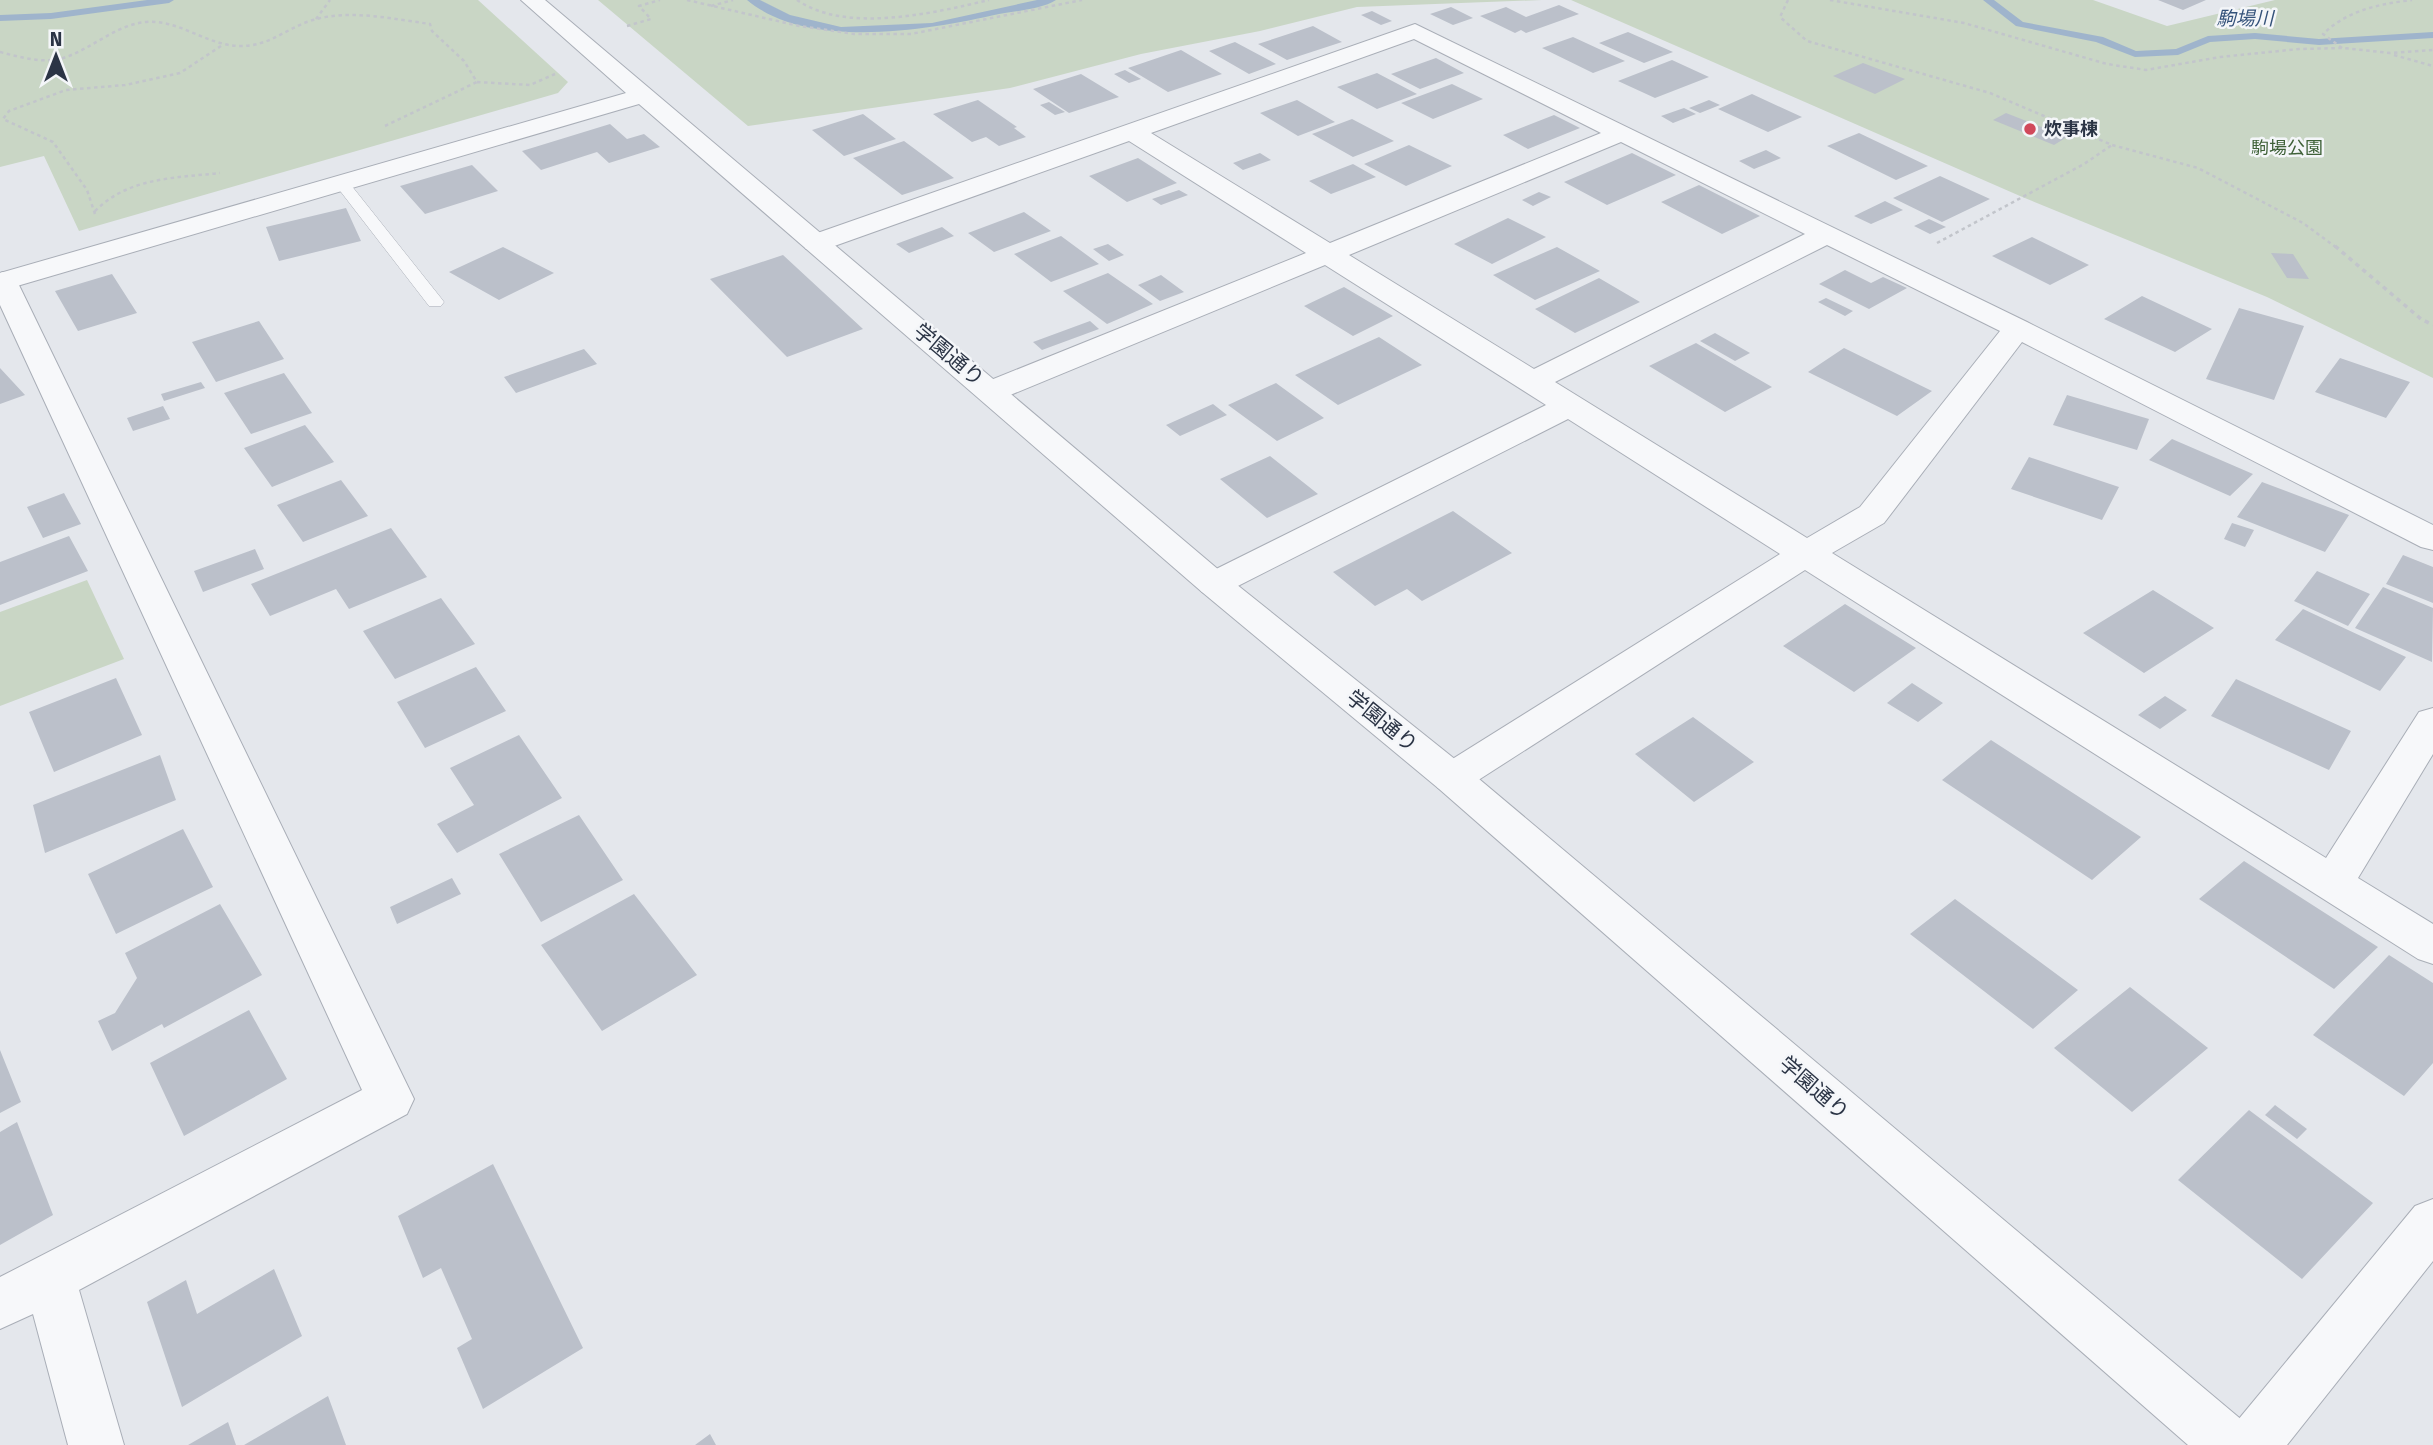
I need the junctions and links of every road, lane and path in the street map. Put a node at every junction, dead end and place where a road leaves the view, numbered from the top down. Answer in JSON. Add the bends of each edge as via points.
{"nodes":[{"id":1,"x":330,"y":0,"type":"edge"},
{"id":2,"x":532,"y":0,"type":"edge"},
{"id":3,"x":660,"y":0,"type":"edge"},
{"id":4,"x":687,"y":0,"type":"edge"},
{"id":5,"x":733,"y":0,"type":"edge"},
{"id":6,"x":797,"y":0,"type":"edge"},
{"id":7,"x":989,"y":0,"type":"edge"},
{"id":8,"x":1059,"y":0,"type":"edge"},
{"id":9,"x":1082,"y":0,"type":"edge"},
{"id":10,"x":1788,"y":0,"type":"edge"},
{"id":11,"x":1830,"y":0,"type":"edge"},
{"id":12,"x":2412,"y":0,"type":"edge"},
{"id":13,"x":1064,"y":4,"type":"junction"},
{"id":14,"x":706,"y":7,"type":"junction"},
{"id":15,"x":315,"y":19,"type":"junction"},
{"id":16,"x":224,"y":44,"type":"junction"},
{"id":17,"x":2343,"y":48,"type":"junction"},
{"id":18,"x":592,"y":50,"type":"junction"},
{"id":19,"x":2433,"y":50,"type":"edge"},
{"id":20,"x":0,"y":52,"type":"edge"},
{"id":21,"x":2390,"y":53,"type":"junction"},
{"id":22,"x":2433,"y":66,"type":"edge"},
{"id":23,"x":477,"y":82,"type":"junction"},
{"id":24,"x":645,"y":94,"type":"junction"},
{"id":25,"x":379,"y":130,"type":"dead end"},
{"id":26,"x":1131,"y":131,"type":"junction"},
{"id":27,"x":1622,"y":133,"type":"junction"},
{"id":28,"x":2112,"y":145,"type":"junction"},
{"id":29,"x":229,"y":172,"type":"dead end"},
{"id":30,"x":342,"y":183,"type":"junction"},
{"id":31,"x":95,"y":211,"type":"junction"},
{"id":32,"x":1826,"y":234,"type":"junction"},
{"id":33,"x":816,"y":243,"type":"junction"},
{"id":34,"x":106,"y":251,"type":"junction"},
{"id":35,"x":1330,"y":254,"type":"junction"},
{"id":36,"x":1893,"y":267,"type":"junction"},
{"id":37,"x":1,"y":282,"type":"edge"},
{"id":38,"x":435,"y":302,"type":"dead end"},
{"id":39,"x":2433,"y":325,"type":"edge"},
{"id":40,"x":2017,"y":328,"type":"junction"},
{"id":41,"x":1532,"y":382,"type":"junction"},
{"id":42,"x":992,"y":391,"type":"junction"},
{"id":43,"x":1571,"y":405,"type":"junction"},
{"id":44,"x":2433,"y":538,"type":"edge"},
{"id":45,"x":1807,"y":553,"type":"junction"},
{"id":46,"x":1214,"y":584,"type":"junction"},
{"id":47,"x":2433,"y":722,"type":"edge"},
{"id":48,"x":1452,"y":778,"type":"junction"},
{"id":49,"x":2333,"y":883,"type":"junction"},
{"id":50,"x":2433,"y":946,"type":"edge"},
{"id":51,"x":2433,"y":1222,"type":"edge"},
{"id":52,"x":49,"y":1276,"type":"junction"},
{"id":53,"x":0,"y":1304,"type":"edge"},
{"id":54,"x":96,"y":1445,"type":"edge"},
{"id":55,"x":2230,"y":1445,"type":"edge"},
{"id":56,"x":2252,"y":1445,"type":"edge"}],
"edges":[{"from":1,"to":15,"type":"path"},
{"from":2,"to":18,"type":"street","name":"学園通り"},
{"from":3,"to":18,"type":"path","via":[[639,5],[650,19]]},
{"from":4,"to":14,"type":"path"},
{"from":5,"to":14,"type":"path"},
{"from":6,"to":7,"type":"path","via":[[803,8],[873,19]]},
{"from":8,"to":13,"type":"path"},
{"from":9,"to":13,"type":"path"},
{"from":10,"to":28,"type":"path","via":[[1780,17],[1807,41],[1990,93]]},
{"from":11,"to":17,"type":"path","via":[[1964,23],[2107,65],[2146,70],[2220,57]]},
{"from":12,"to":17,"type":"path","via":[[2372,5],[2329,27],[2323,34]]},
{"from":13,"to":14,"type":"path","via":[[911,34],[855,34]]},
{"from":15,"to":16,"type":"path","via":[[261,46]]},
{"from":15,"to":23,"type":"path","via":[[430,24]]},
{"from":16,"to":20,"type":"path","via":[[169,24],[149,22],[121,27],[71,56],[49,60]]},
{"from":16,"to":31,"type":"path","via":[[180,73],[125,85],[66,90],[9,111],[3,119],[52,142],[87,190]]},
{"from":17,"to":21,"type":"path"},
{"from":18,"to":23,"type":"path","via":[[530,85]]},
{"from":18,"to":24,"type":"street","name":"学園通り"},
{"from":19,"to":21,"type":"path"},
{"from":21,"to":22,"type":"path"},
{"from":23,"to":25,"type":"path"},
{"from":24,"to":30,"type":"street"},
{"from":24,"to":33,"type":"street","name":"学園通り"},
{"from":26,"to":27,"type":"street","via":[[1415,31]]},
{"from":26,"to":33,"type":"street"},
{"from":26,"to":35,"type":"street"},
{"from":27,"to":32,"type":"street"},
{"from":27,"to":35,"type":"street"},
{"from":28,"to":36,"type":"path"},
{"from":28,"to":39,"type":"path","via":[[2198,168],[2273,205],[2329,241]]},
{"from":29,"to":31,"type":"path","via":[[137,184],[108,195]]},
{"from":30,"to":34,"type":"street"},
{"from":30,"to":38,"type":"lane"},
{"from":31,"to":34,"type":"path","via":[[95,228]]},
{"from":32,"to":36,"type":"street"},
{"from":32,"to":41,"type":"street"},
{"from":33,"to":42,"type":"street","name":"学園通り"},
{"from":34,"to":37,"type":"street"},
{"from":35,"to":41,"type":"street"},
{"from":35,"to":42,"type":"street"},
{"from":36,"to":40,"type":"street"},
{"from":37,"to":52,"type":"street","via":[[390,1099]]},
{"from":40,"to":44,"type":"street"},
{"from":40,"to":45,"type":"street","via":[[1872,515]]},
{"from":41,"to":43,"type":"street"},
{"from":42,"to":46,"type":"street","name":"学園通り"},
{"from":43,"to":45,"type":"street"},
{"from":43,"to":46,"type":"street"},
{"from":45,"to":48,"type":"street"},
{"from":45,"to":49,"type":"street"},
{"from":46,"to":48,"type":"street","name":"学園通り"},
{"from":47,"to":49,"type":"street"},
{"from":48,"to":55,"type":"street","name":"学園通り"},
{"from":49,"to":50,"type":"street"},
{"from":51,"to":56,"type":"street"},
{"from":52,"to":53,"type":"street"},
{"from":52,"to":54,"type":"street"}]}
